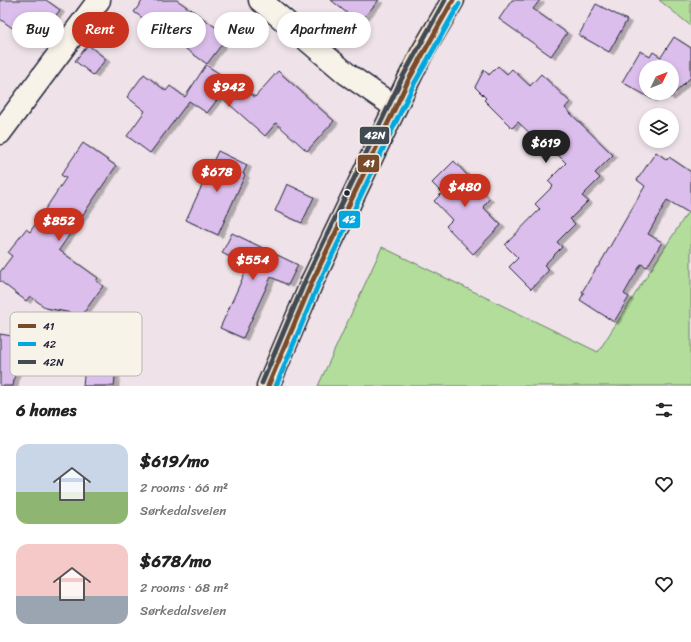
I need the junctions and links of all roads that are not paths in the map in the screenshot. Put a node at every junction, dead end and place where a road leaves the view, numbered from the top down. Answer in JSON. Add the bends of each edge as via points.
{"nodes":[{"id":1,"x":99,"y":0,"type":"edge"},
{"id":2,"x":260,"y":0,"type":"edge"},
{"id":3,"x":454,"y":0,"type":"edge"},
{"id":4,"x":395,"y":107,"type":"junction"},
{"id":5,"x":0,"y":133,"type":"edge"},
{"id":6,"x":268,"y":386,"type":"edge"}],
"edges":[{"from":1,"to":5,"type":"street"},
{"from":2,"to":4,"type":"street","via":[[346,74]]},
{"from":3,"to":4,"type":"main road","via":[[422,53]]},
{"from":4,"to":6,"type":"main road","via":[[312,282]]}]}
